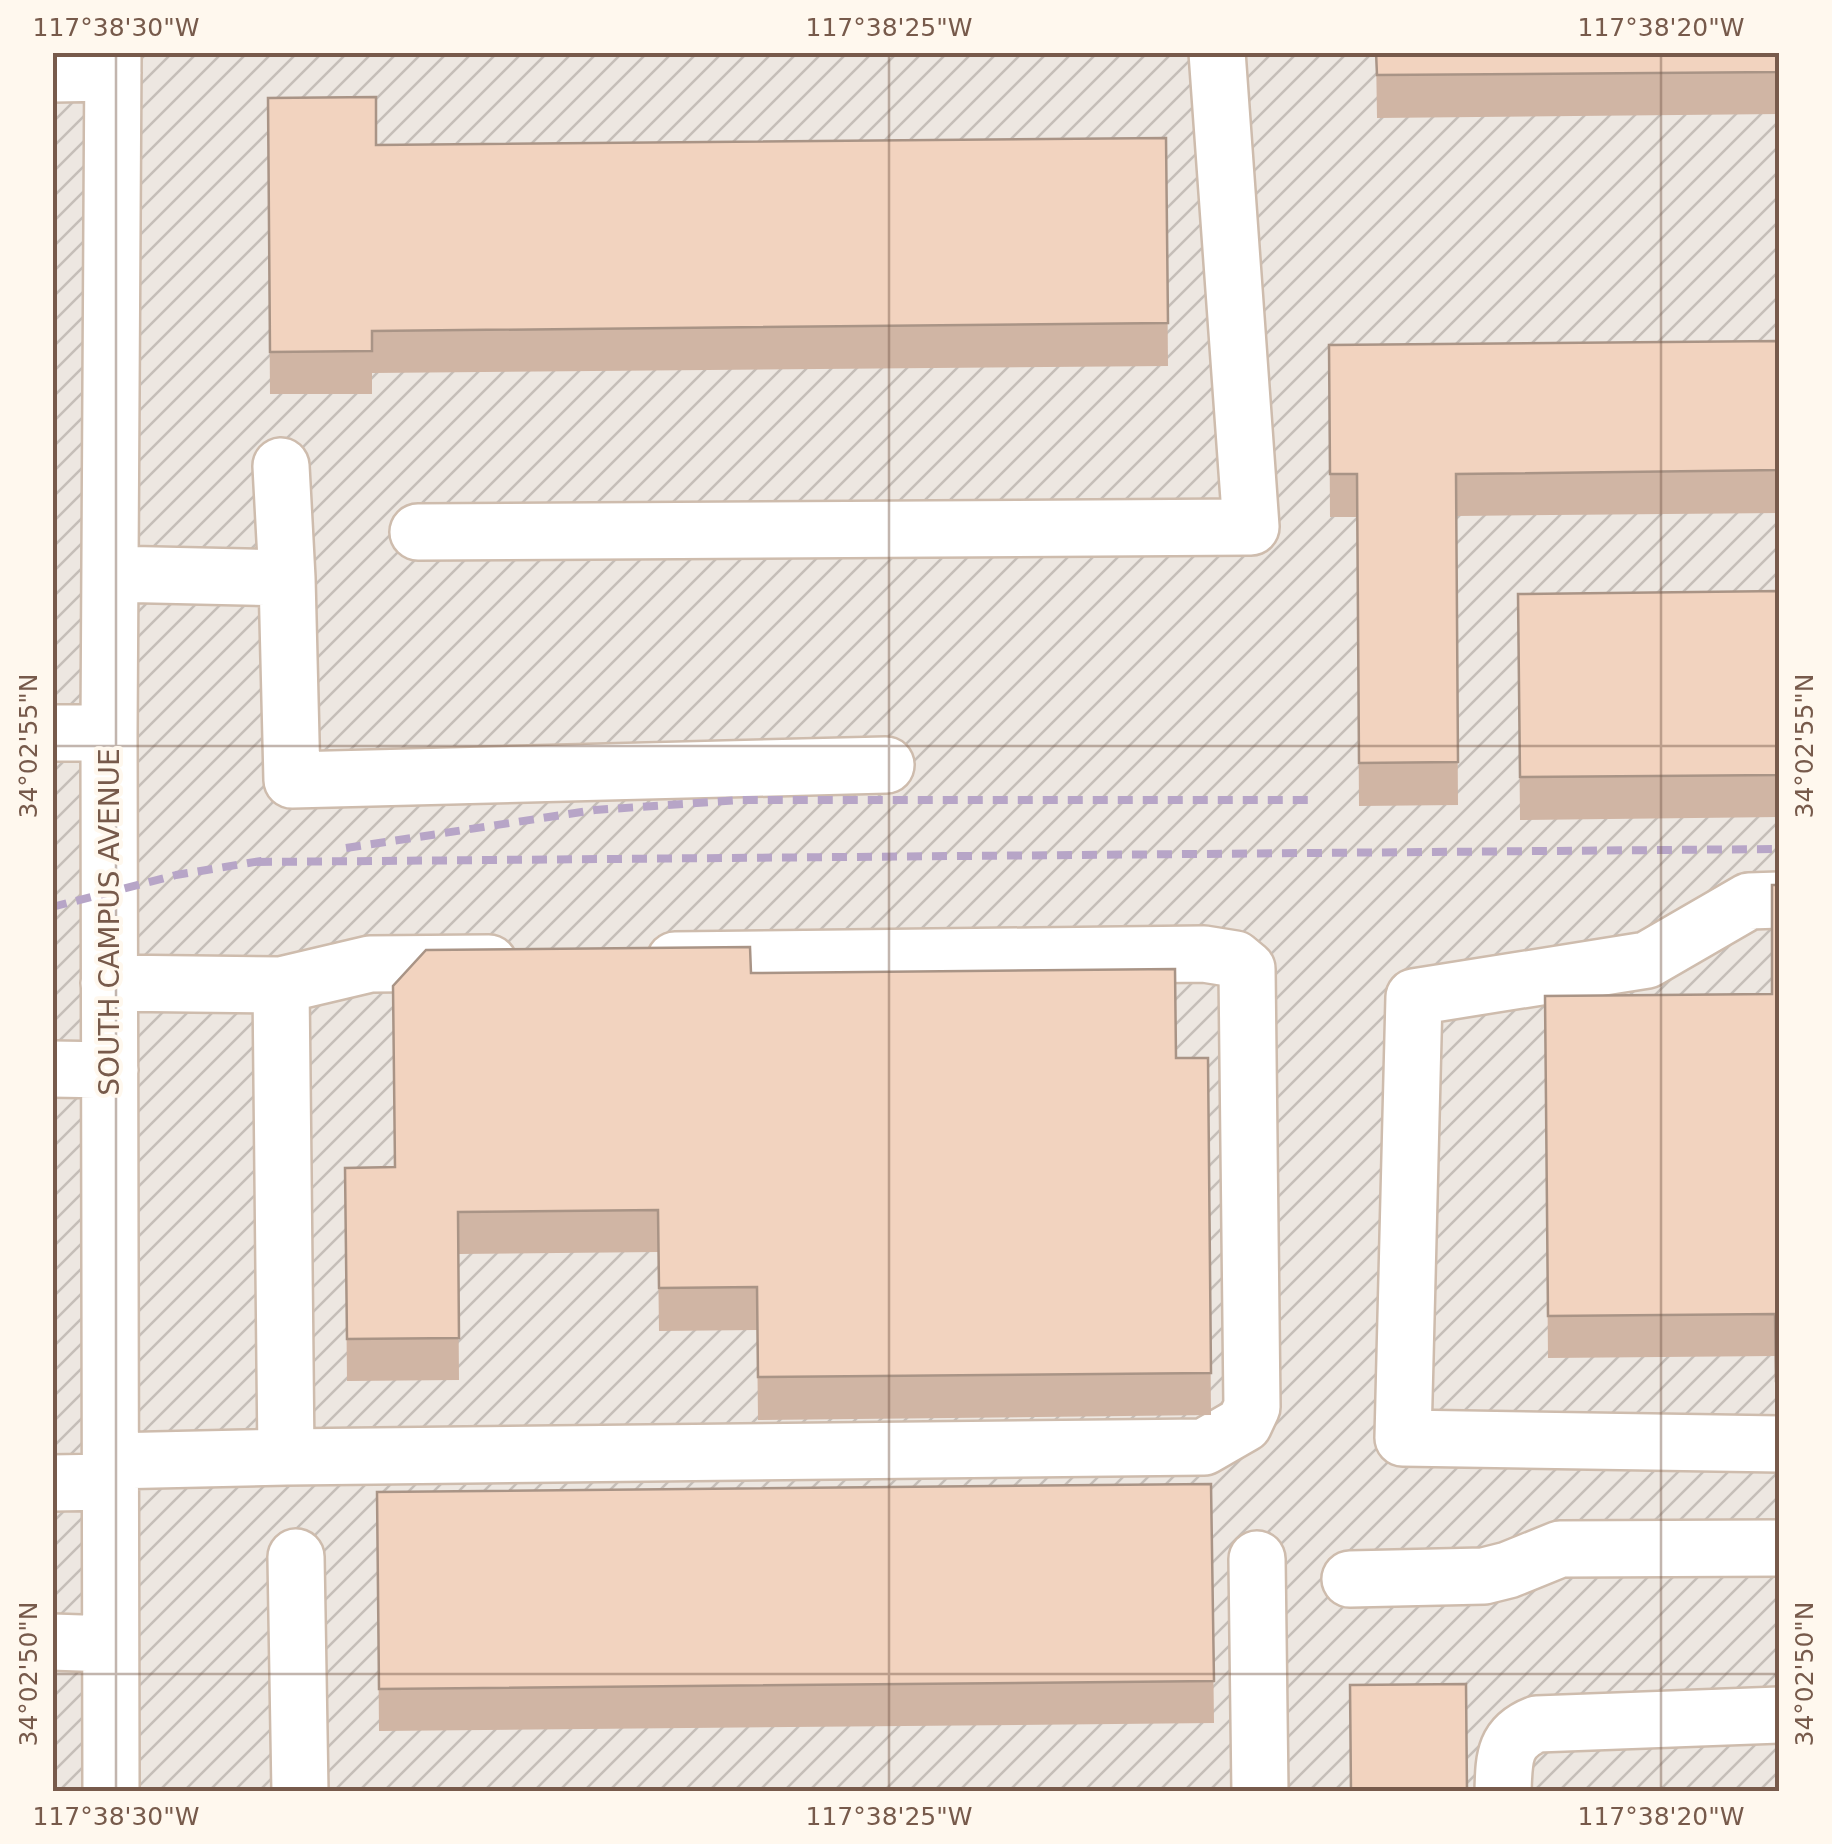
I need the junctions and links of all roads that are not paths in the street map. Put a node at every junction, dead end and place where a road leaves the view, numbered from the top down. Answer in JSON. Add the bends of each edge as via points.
{"nodes":[{"id":1,"x":1217,"y":52,"type":"edge"},
{"id":2,"x":113,"y":63,"type":"edge"},
{"id":3,"x":52,"y":74,"type":"edge"},
{"id":4,"x":281,"y":466,"type":"dead end"},
{"id":5,"x":418,"y":532,"type":"dead end"},
{"id":6,"x":110,"y":574,"type":"junction"},
{"id":7,"x":287,"y":578,"type":"junction"},
{"id":8,"x":52,"y":733,"type":"edge"},
{"id":9,"x":108,"y":733,"type":"junction"},
{"id":10,"x":886,"y":765,"type":"dead end"},
{"id":11,"x":1780,"y":900,"type":"edge"},
{"id":12,"x":628,"y":961,"type":"edge"},
{"id":13,"x":529,"y":962,"type":"edge"},
{"id":14,"x":109,"y":983,"type":"junction"},
{"id":15,"x":280,"y":985,"type":"junction"},
{"id":16,"x":52,"y":1069,"type":"edge"},
{"id":17,"x":110,"y":1070,"type":"junction"},
{"id":18,"x":1780,"y":1444,"type":"edge"},
{"id":19,"x":286,"y":1456,"type":"junction"},
{"id":20,"x":110,"y":1472,"type":"junction"},
{"id":21,"x":52,"y":1483,"type":"edge"},
{"id":22,"x":1780,"y":1548,"type":"edge"},
{"id":23,"x":296,"y":1558,"type":"dead end"},
{"id":24,"x":1257,"y":1559,"type":"dead end"},
{"id":25,"x":1350,"y":1579,"type":"dead end"},
{"id":26,"x":52,"y":1642,"type":"edge"},
{"id":27,"x":110,"y":1644,"type":"junction"},
{"id":28,"x":1780,"y":1715,"type":"edge"},
{"id":29,"x":111,"y":1792,"type":"edge"},
{"id":30,"x":300,"y":1792,"type":"edge"},
{"id":31,"x":1260,"y":1792,"type":"edge"},
{"id":32,"x":1503,"y":1792,"type":"edge"}],
"edges":[{"from":1,"to":5,"type":"street","via":[[1251,527]]},
{"from":2,"to":3,"type":"street"},
{"from":2,"to":6,"type":"street","name":"SOUTH CAMPUS AVENUE"},
{"from":4,"to":7,"type":"street"},
{"from":6,"to":7,"type":"street"},
{"from":6,"to":9,"type":"street","name":"SOUTH CAMPUS AVENUE"},
{"from":7,"to":10,"type":"street","via":[[292,780]]},
{"from":8,"to":9,"type":"street"},
{"from":9,"to":14,"type":"street","name":"SOUTH CAMPUS AVENUE"},
{"from":11,"to":18,"type":"street","via":[[1749,901],[1648,960],[1414,997],[1403,1438]]},
{"from":12,"to":19,"type":"street","via":[[1204,954],[1235,959],[1247,969],[1252,1407],[1244,1424],[1204,1447]]},
{"from":13,"to":15,"type":"street","via":[[370,964]]},
{"from":14,"to":15,"type":"street"},
{"from":14,"to":17,"type":"street","name":"SOUTH CAMPUS AVENUE"},
{"from":15,"to":19,"type":"street"},
{"from":16,"to":17,"type":"street"},
{"from":17,"to":20,"type":"street","name":"SOUTH CAMPUS AVENUE"},
{"from":19,"to":20,"type":"street"},
{"from":20,"to":21,"type":"street"},
{"from":20,"to":27,"type":"street","name":"SOUTH CAMPUS AVENUE"},
{"from":22,"to":25,"type":"street","via":[[1560,1549],[1484,1576]]},
{"from":23,"to":30,"type":"street"},
{"from":24,"to":31,"type":"street"},
{"from":26,"to":27,"type":"street"},
{"from":27,"to":29,"type":"street","name":"SOUTH CAMPUS AVENUE"},
{"from":28,"to":32,"type":"street","via":[[1537,1724],[1520,1730],[1508,1745]]}]}
